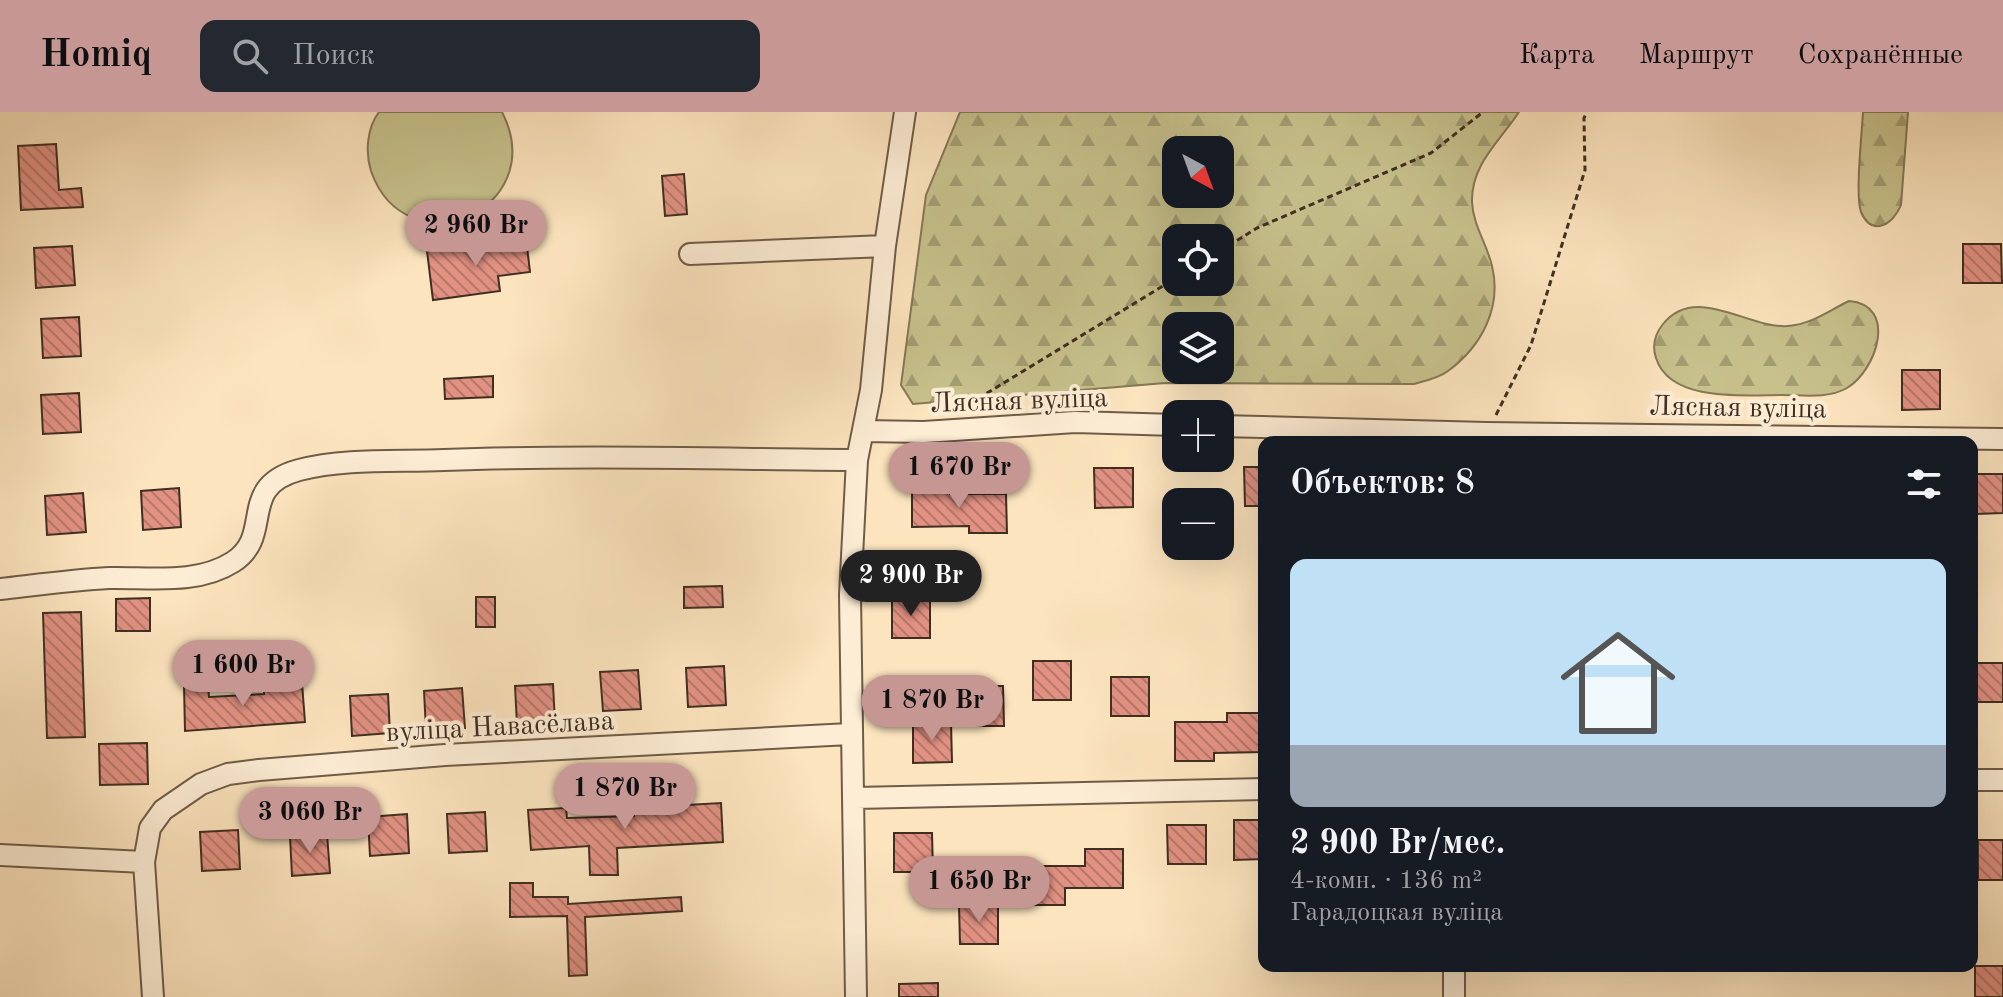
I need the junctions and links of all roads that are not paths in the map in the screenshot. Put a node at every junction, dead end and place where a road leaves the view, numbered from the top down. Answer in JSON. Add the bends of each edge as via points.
{"nodes":[{"id":1,"x":905,"y":112,"type":"edge"},
{"id":2,"x":885,"y":246,"type":"junction"},
{"id":3,"x":690,"y":254,"type":"dead end"},
{"id":4,"x":1162,"y":425,"type":"edge"},
{"id":5,"x":1234,"y":427,"type":"edge"},
{"id":6,"x":864,"y":431,"type":"junction"},
{"id":7,"x":1476,"y":436,"type":"edge"},
{"id":8,"x":1978,"y":439,"type":"edge"},
{"id":9,"x":2003,"y":439,"type":"edge"},
{"id":10,"x":857,"y":460,"type":"junction"},
{"id":11,"x":0,"y":589,"type":"edge"},
{"id":12,"x":850,"y":734,"type":"junction"},
{"id":13,"x":1978,"y":780,"type":"edge"},
{"id":14,"x":2003,"y":780,"type":"edge"},
{"id":15,"x":1258,"y":789,"type":"edge"},
{"id":16,"x":855,"y":798,"type":"junction"},
{"id":17,"x":0,"y":855,"type":"edge"},
{"id":18,"x":144,"y":862,"type":"junction"},
{"id":19,"x":1454,"y":972,"type":"edge"},
{"id":20,"x":153,"y":997,"type":"edge"},
{"id":21,"x":856,"y":997,"type":"edge"},
{"id":22,"x":1454,"y":997,"type":"edge"}],
"edges":[{"from":1,"to":2,"type":"street"},
{"from":2,"to":3,"type":"street"},
{"from":2,"to":6,"type":"street"},
{"from":4,"to":6,"type":"street","name":"Лясная вуліца","via":[[1075,422]]},
{"from":5,"to":7,"type":"street","name":"Лясная вуліца"},
{"from":6,"to":10,"type":"street"},
{"from":8,"to":9,"type":"street","name":"Лясная вуліца"},
{"from":10,"to":11,"type":"street","via":[[540,457],[301,470],[266,489],[245,552],[205,575]]},
{"from":10,"to":12,"type":"street"},
{"from":12,"to":16,"type":"street"},
{"from":12,"to":18,"type":"street","name":"вуліца Навасёлава","via":[[445,755],[228,774],[201,784],[163,810],[150,828]]},
{"from":13,"to":14,"type":"street"},
{"from":15,"to":16,"type":"street"},
{"from":16,"to":21,"type":"street"},
{"from":17,"to":18,"type":"street"},
{"from":18,"to":20,"type":"street"},
{"from":19,"to":22,"type":"street"}]}
